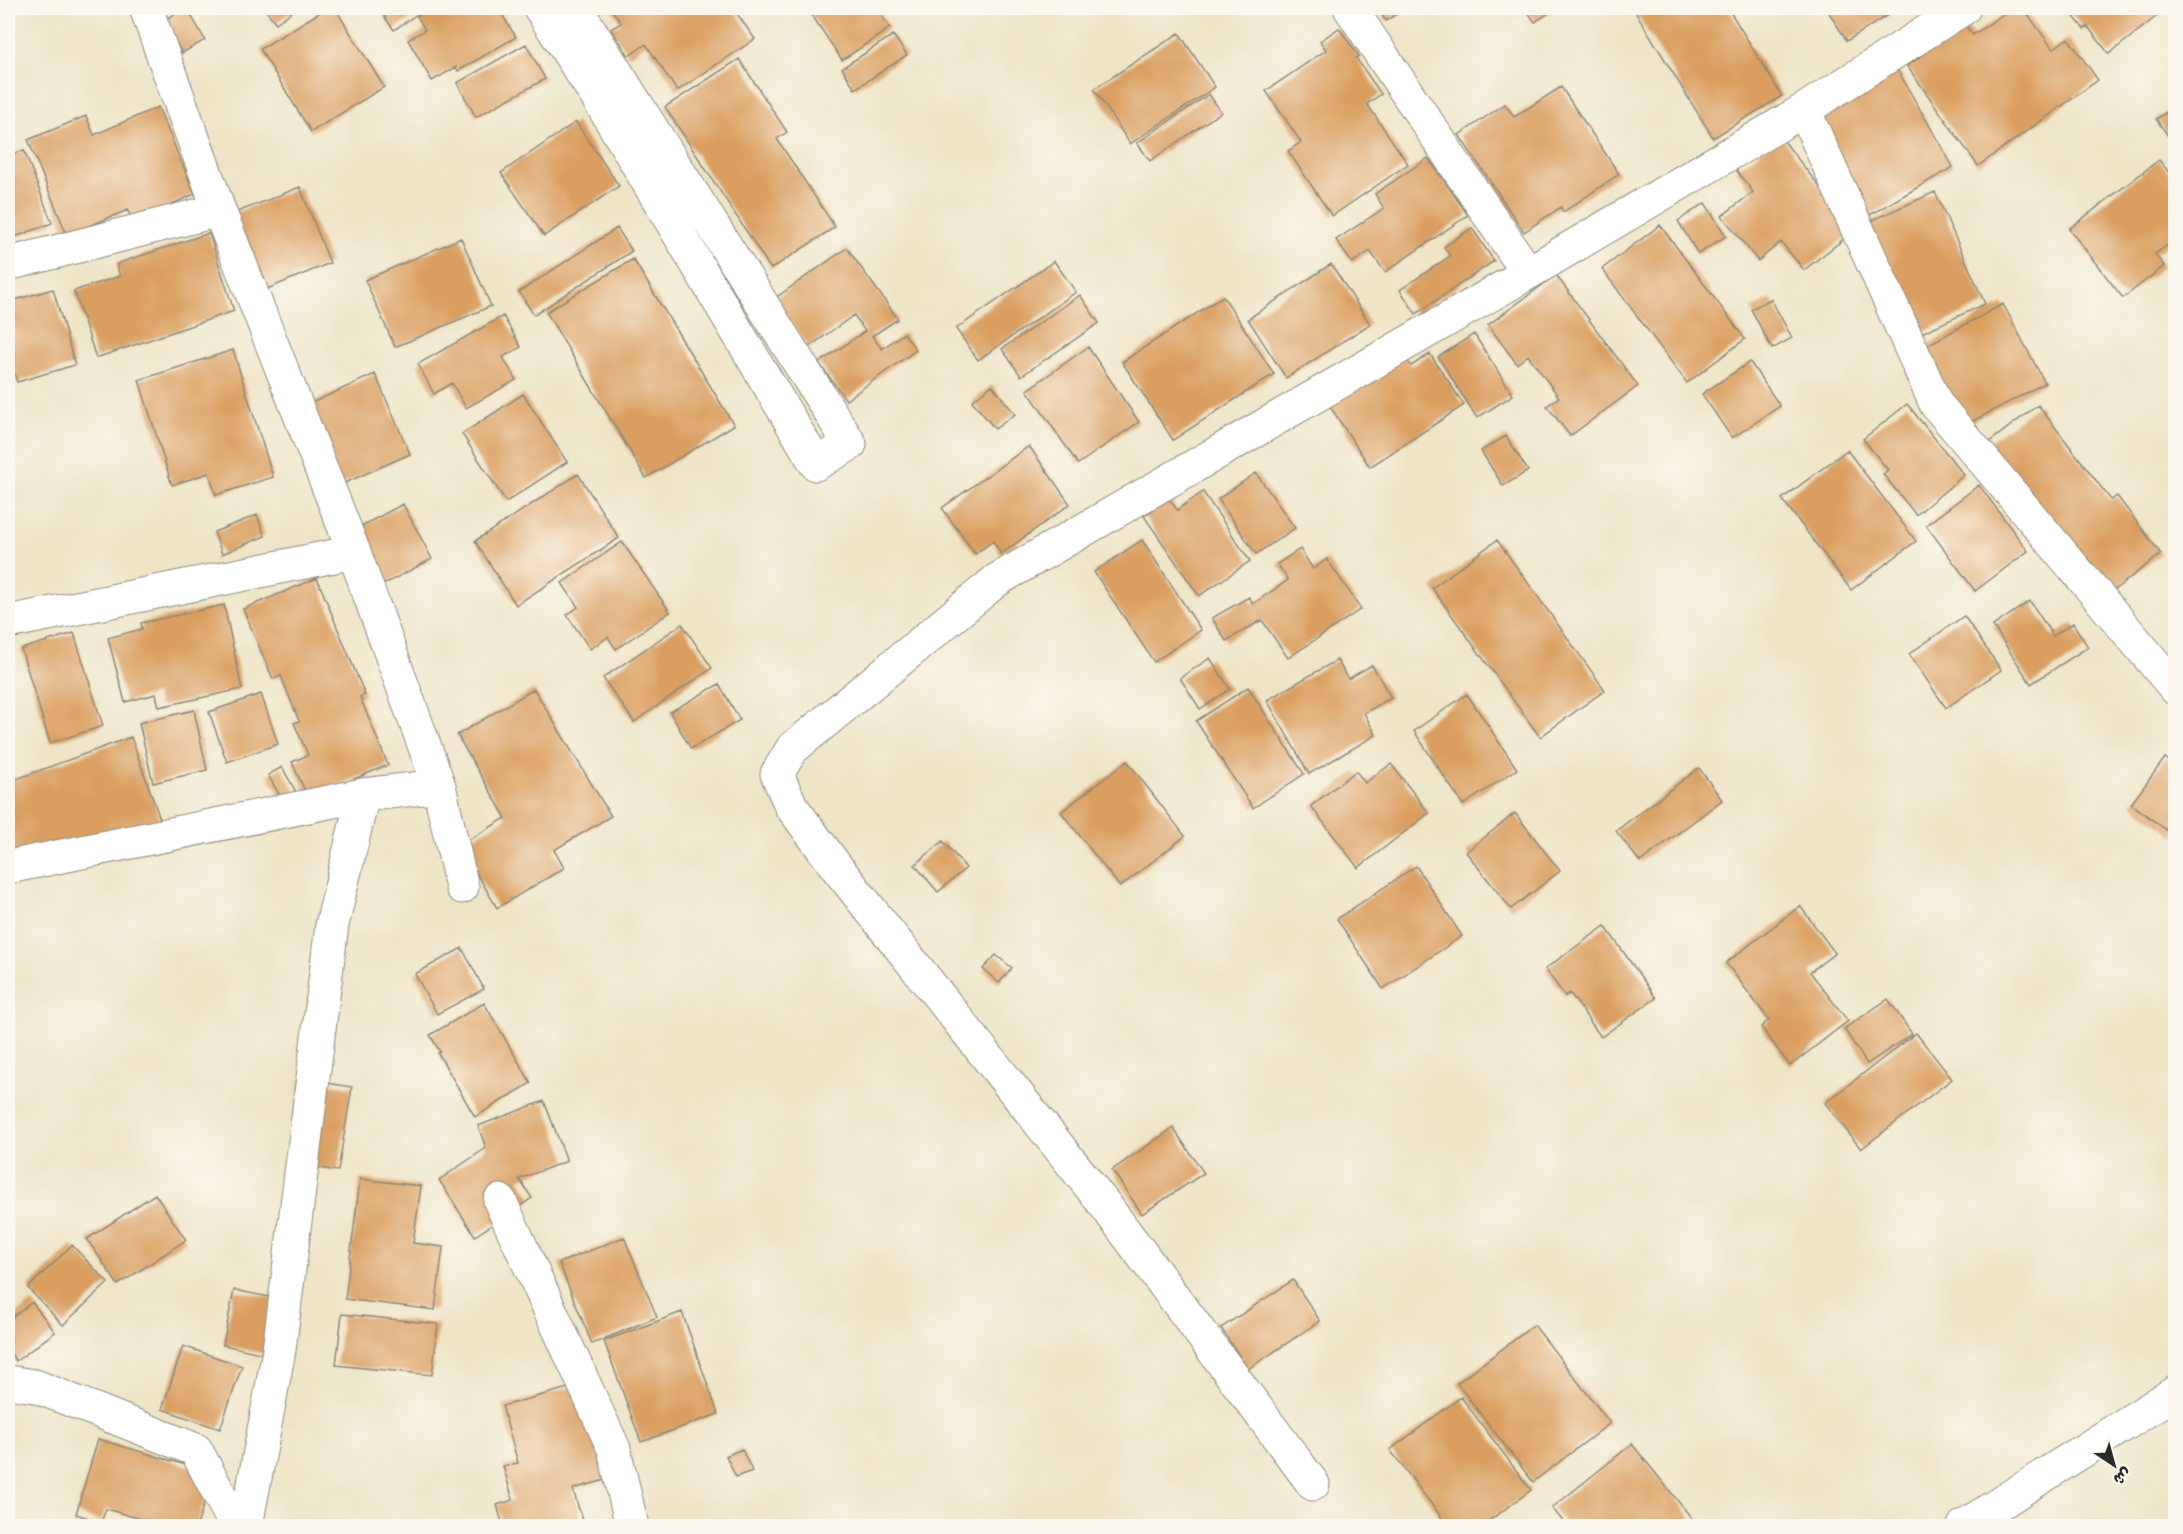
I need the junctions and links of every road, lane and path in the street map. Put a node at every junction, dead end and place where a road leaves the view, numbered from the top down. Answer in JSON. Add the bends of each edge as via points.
{"nodes":[{"id":1,"x":146,"y":8,"type":"edge"},
{"id":2,"x":540,"y":8,"type":"edge"},
{"id":3,"x":576,"y":8,"type":"edge"},
{"id":4,"x":1350,"y":8,"type":"edge"},
{"id":5,"x":1964,"y":8,"type":"edge"},
{"id":6,"x":1804,"y":110,"type":"junction"},
{"id":7,"x":219,"y":210,"type":"junction"},
{"id":8,"x":8,"y":264,"type":"edge"},
{"id":9,"x":1528,"y":273,"type":"junction"},
{"id":10,"x":354,"y":552,"type":"junction"},
{"id":11,"x":8,"y":622,"type":"edge"},
{"id":12,"x":2175,"y":689,"type":"edge"},
{"id":13,"x":439,"y":786,"type":"junction"},
{"id":14,"x":363,"y":795,"type":"junction"},
{"id":15,"x":8,"y":867,"type":"edge"},
{"id":16,"x":462,"y":887,"type":"dead end"},
{"id":17,"x":500,"y":1201,"type":"dead end"},
{"id":18,"x":8,"y":1382,"type":"edge"},
{"id":19,"x":2175,"y":1392,"type":"edge"},
{"id":20,"x":1313,"y":1484,"type":"dead end"},
{"id":21,"x":236,"y":1527,"type":"edge"},
{"id":22,"x":246,"y":1527,"type":"edge"},
{"id":23,"x":632,"y":1527,"type":"edge"},
{"id":24,"x":1964,"y":1527,"type":"edge"}],
"edges":[{"from":1,"to":7,"type":"street"},
{"from":2,"to":3,"type":"street","via":[[816,464],[850,444]]},
{"from":4,"to":9,"type":"street"},
{"from":5,"to":6,"type":"street"},
{"from":6,"to":9,"type":"street"},
{"from":6,"to":12,"type":"street","via":[[1936,404]]},
{"from":7,"to":8,"type":"street"},
{"from":7,"to":10,"type":"street"},
{"from":9,"to":20,"type":"street","via":[[997,580],[792,749],[777,774],[791,806],[838,869],[1105,1205]]},
{"from":10,"to":11,"type":"street"},
{"from":10,"to":13,"type":"street"},
{"from":13,"to":14,"type":"street"},
{"from":13,"to":16,"type":"street"},
{"from":14,"to":15,"type":"street"},
{"from":14,"to":22,"type":"street","via":[[332,925],[279,1350]]},
{"from":17,"to":23,"type":"street","via":[[614,1449]]},
{"from":18,"to":21,"type":"street","via":[[35,1386],[196,1450]]},
{"from":19,"to":24,"type":"street"}]}
